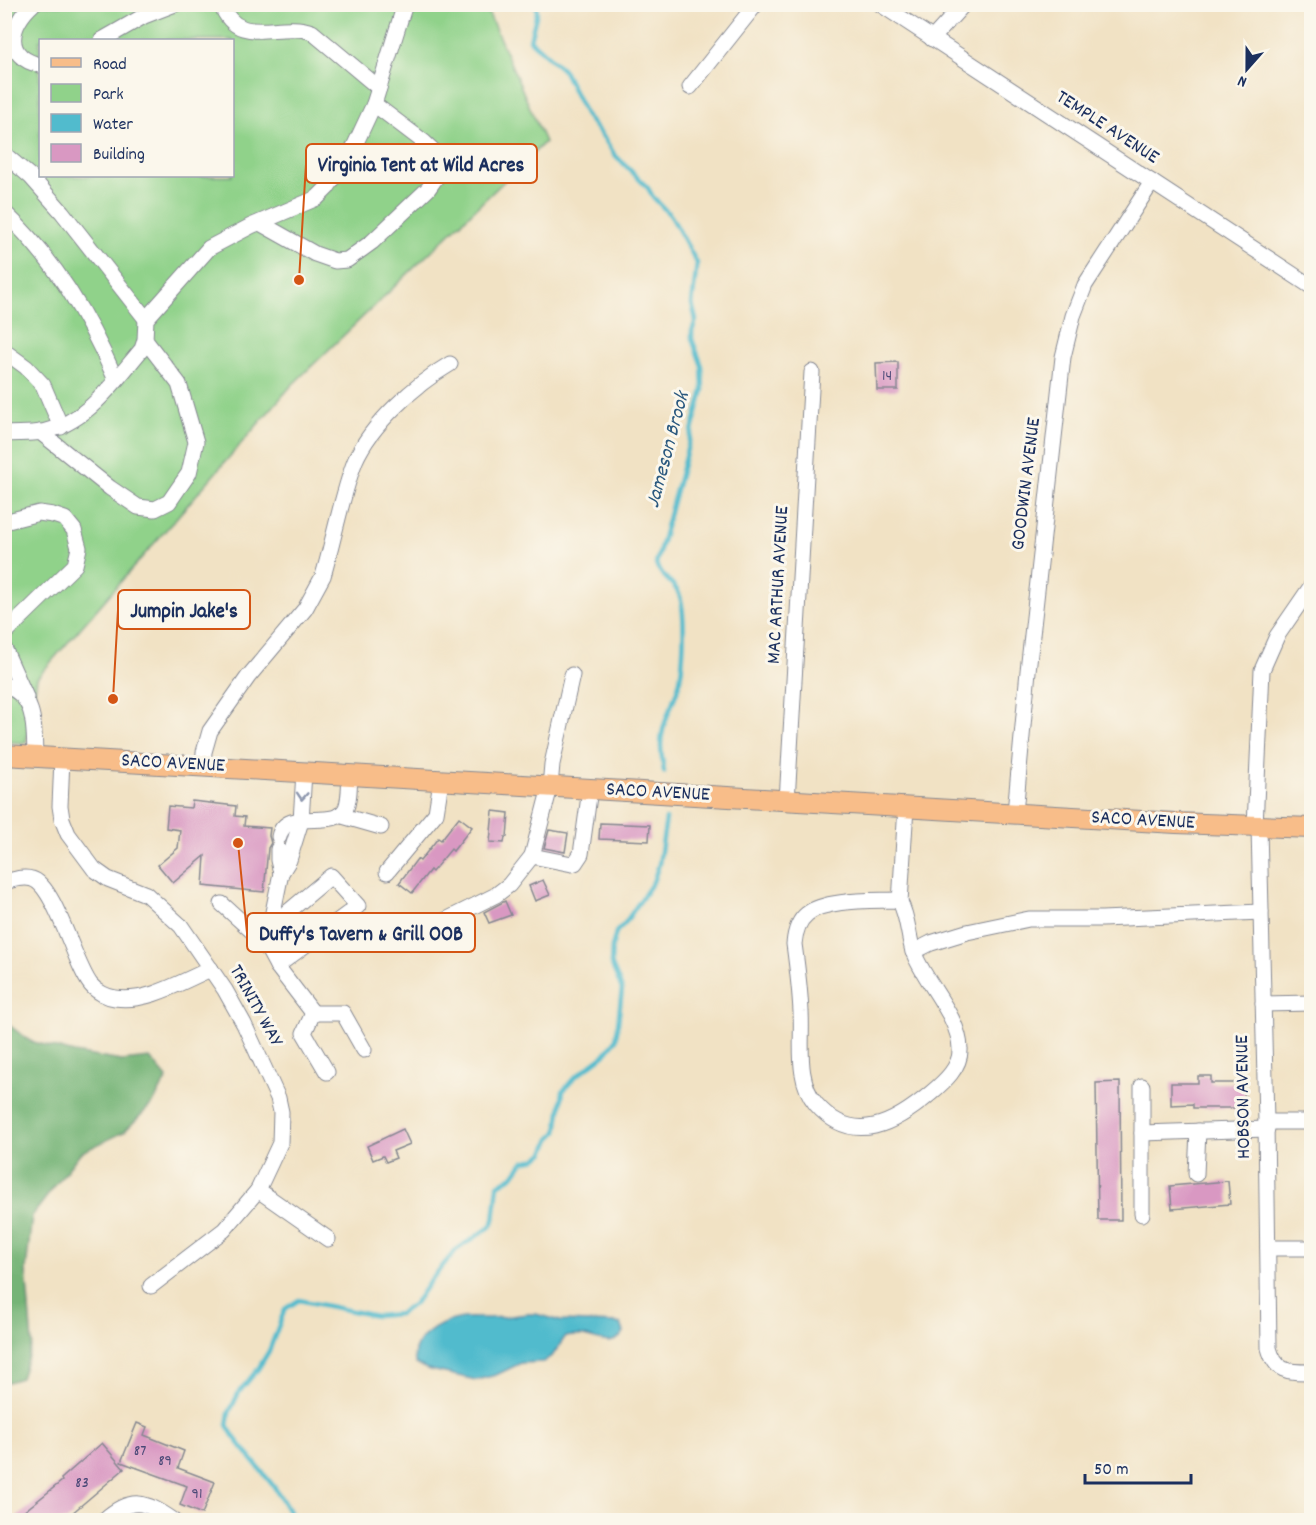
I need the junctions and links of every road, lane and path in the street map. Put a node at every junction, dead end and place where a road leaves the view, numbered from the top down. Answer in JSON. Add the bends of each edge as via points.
{"nodes":[{"id":1,"x":33,"y":4,"type":"edge"},
{"id":2,"x":175,"y":4,"type":"edge"},
{"id":3,"x":221,"y":4,"type":"edge"},
{"id":4,"x":405,"y":4,"type":"edge"},
{"id":5,"x":756,"y":4,"type":"edge"},
{"id":6,"x":880,"y":4,"type":"edge"},
{"id":7,"x":964,"y":4,"type":"edge"},
{"id":8,"x":104,"y":39,"type":"edge"},
{"id":9,"x":932,"y":39,"type":"junction"},
{"id":10,"x":39,"y":65,"type":"edge"},
{"id":11,"x":690,"y":87,"type":"dead end"},
{"id":12,"x":379,"y":88,"type":"junction"},
{"id":13,"x":374,"y":104,"type":"junction"},
{"id":14,"x":6,"y":159,"type":"edge"},
{"id":15,"x":1152,"y":182,"type":"junction"},
{"id":16,"x":4,"y":212,"type":"edge"},
{"id":17,"x":260,"y":223,"type":"junction"},
{"id":18,"x":1311,"y":286,"type":"edge"},
{"id":19,"x":146,"y":319,"type":"junction"},
{"id":20,"x":145,"y":340,"type":"junction"},
{"id":21,"x":4,"y":351,"type":"edge"},
{"id":22,"x":450,"y":364,"type":"dead end"},
{"id":23,"x":812,"y":372,"type":"dead end"},
{"id":24,"x":116,"y":380,"type":"junction"},
{"id":25,"x":61,"y":426,"type":"junction"},
{"id":26,"x":40,"y":432,"type":"junction"},
{"id":27,"x":4,"y":434,"type":"edge"},
{"id":28,"x":4,"y":522,"type":"edge"},
{"id":29,"x":1311,"y":585,"type":"edge"},
{"id":30,"x":4,"y":634,"type":"edge"},
{"id":31,"x":4,"y":648,"type":"edge"},
{"id":32,"x":572,"y":675,"type":"dead end"},
{"id":33,"x":4,"y":685,"type":"edge"},
{"id":34,"x":26,"y":697,"type":"junction"},
{"id":35,"x":4,"y":755,"type":"edge"},
{"id":36,"x":34,"y":757,"type":"junction"},
{"id":37,"x":62,"y":758,"type":"junction"},
{"id":38,"x":203,"y":767,"type":"junction"},
{"id":39,"x":304,"y":772,"type":"junction"},
{"id":40,"x":350,"y":775,"type":"junction"},
{"id":41,"x":441,"y":781,"type":"junction"},
{"id":42,"x":550,"y":787,"type":"junction"},
{"id":43,"x":590,"y":789,"type":"junction"},
{"id":44,"x":787,"y":801,"type":"junction"},
{"id":45,"x":906,"y":807,"type":"junction"},
{"id":46,"x":343,"y":811,"type":"junction"},
{"id":47,"x":1015,"y":813,"type":"junction"},
{"id":48,"x":301,"y":821,"type":"junction"},
{"id":49,"x":381,"y":827,"type":"dead end"},
{"id":50,"x":1257,"y":827,"type":"junction"},
{"id":51,"x":1311,"y":828,"type":"edge"},
{"id":52,"x":532,"y":856,"type":"junction"},
{"id":53,"x":387,"y":872,"type":"dead end"},
{"id":54,"x":281,"y":873,"type":"junction"},
{"id":55,"x":4,"y":882,"type":"edge"},
{"id":56,"x":900,"y":902,"type":"junction"},
{"id":57,"x":222,"y":904,"type":"dead end"},
{"id":58,"x":1262,"y":912,"type":"junction"},
{"id":59,"x":438,"y":924,"type":"dead end"},
{"id":60,"x":267,"y":935,"type":"junction"},
{"id":61,"x":913,"y":952,"type":"junction"},
{"id":62,"x":277,"y":966,"type":"junction"},
{"id":63,"x":211,"y":969,"type":"junction"},
{"id":64,"x":1311,"y":1003,"type":"edge"},
{"id":65,"x":1263,"y":1004,"type":"junction"},
{"id":66,"x":313,"y":1013,"type":"junction"},
{"id":67,"x":364,"y":1050,"type":"dead end"},
{"id":68,"x":327,"y":1072,"type":"dead end"},
{"id":69,"x":1142,"y":1086,"type":"dead end"},
{"id":70,"x":1311,"y":1122,"type":"edge"},
{"id":71,"x":1267,"y":1125,"type":"junction"},
{"id":72,"x":1198,"y":1131,"type":"junction"},
{"id":73,"x":1142,"y":1133,"type":"junction"},
{"id":74,"x":1196,"y":1174,"type":"dead end"},
{"id":75,"x":258,"y":1190,"type":"junction"},
{"id":76,"x":1142,"y":1214,"type":"dead end"},
{"id":77,"x":328,"y":1239,"type":"dead end"},
{"id":78,"x":1268,"y":1248,"type":"junction"},
{"id":79,"x":1311,"y":1248,"type":"edge"},
{"id":80,"x":151,"y":1286,"type":"dead end"},
{"id":81,"x":1311,"y":1372,"type":"edge"},
{"id":82,"x":104,"y":1521,"type":"edge"},
{"id":83,"x":174,"y":1521,"type":"edge"}],
"edges":[{"from":1,"to":10,"type":"street","via":[[17,22],[15,47],[20,56]]},
{"from":2,"to":8,"type":"street"},
{"from":3,"to":12,"type":"street","via":[[225,16],[243,30],[312,32]]},
{"from":4,"to":12,"type":"street"},
{"from":5,"to":11,"type":"street"},
{"from":6,"to":9,"type":"street","name":"TEMPLE AVENUE"},
{"from":7,"to":9,"type":"street"},
{"from":9,"to":15,"type":"street","name":"TEMPLE AVENUE"},
{"from":12,"to":13,"type":"street"},
{"from":13,"to":17,"type":"street","via":[[353,149],[322,193]]},
{"from":13,"to":17,"type":"street","via":[[438,155],[440,172],[428,189],[347,260],[335,261],[315,254]]},
{"from":14,"to":19,"type":"street","via":[[31,177]]},
{"from":15,"to":18,"type":"street","name":"TEMPLE AVENUE"},
{"from":15,"to":47,"type":"street","name":"GOODWIN AVENUE","via":[[1085,285],[1072,316],[1063,357]]},
{"from":16,"to":24,"type":"street","via":[[28,234],[81,306]]},
{"from":17,"to":19,"type":"street","via":[[209,248]]},
{"from":19,"to":20,"type":"street"},
{"from":20,"to":24,"type":"street"},
{"from":20,"to":26,"type":"street","via":[[178,384],[196,442],[189,473],[169,502],[155,509],[138,507]]},
{"from":21,"to":25,"type":"street","via":[[43,385]]},
{"from":22,"to":38,"type":"street","via":[[409,395],[367,441],[356,461],[315,593],[210,730]]},
{"from":23,"to":44,"type":"street","name":"MAC ARTHUR AVENUE"},
{"from":24,"to":25,"type":"street","via":[[87,411]]},
{"from":25,"to":26,"type":"street"},
{"from":26,"to":27,"type":"street"},
{"from":28,"to":30,"type":"street","via":[[39,513],[65,519],[74,530],[78,548],[75,565]]},
{"from":29,"to":50,"type":"street","name":"HOBSON AVENUE","via":[[1277,636],[1262,670]]},
{"from":31,"to":34,"type":"street"},
{"from":32,"to":42,"type":"street"},
{"from":33,"to":34,"type":"street"},
{"from":34,"to":36,"type":"street","via":[[33,724]]},
{"from":35,"to":36,"type":"main road","name":"SACO AVENUE"},
{"from":36,"to":37,"type":"main road","name":"SACO AVENUE"},
{"from":37,"to":38,"type":"main road","name":"SACO AVENUE"},
{"from":37,"to":63,"type":"street","name":"TRINITY WAY","via":[[60,807],[68,834],[94,869],[146,894],[167,912]]},
{"from":38,"to":39,"type":"main road","name":"SACO AVENUE"},
{"from":39,"to":40,"type":"main road","name":"SACO AVENUE"},
{"from":39,"to":48,"type":"street","one_way":true},
{"from":40,"to":41,"type":"main road","name":"SACO AVENUE"},
{"from":40,"to":46,"type":"street"},
{"from":41,"to":42,"type":"main road","name":"SACO AVENUE"},
{"from":41,"to":53,"type":"street","via":[[436,813]]},
{"from":42,"to":43,"type":"main road","name":"SACO AVENUE"},
{"from":42,"to":52,"type":"street"},
{"from":43,"to":44,"type":"main road","name":"SACO AVENUE"},
{"from":43,"to":52,"type":"street","via":[[579,859],[572,864]]},
{"from":44,"to":45,"type":"main road","name":"SACO AVENUE"},
{"from":45,"to":47,"type":"main road","name":"SACO AVENUE"},
{"from":45,"to":56,"type":"street"},
{"from":46,"to":48,"type":"street","via":[[332,818]]},
{"from":46,"to":49,"type":"street"},
{"from":47,"to":50,"type":"main road","name":"SACO AVENUE"},
{"from":48,"to":54,"type":"street"},
{"from":48,"to":54,"type":"street","via":[[285,824],[280,831]]},
{"from":50,"to":51,"type":"main road","name":"SACO AVENUE"},
{"from":50,"to":58,"type":"street","name":"HOBSON AVENUE"},
{"from":52,"to":59,"type":"street","via":[[496,895]]},
{"from":54,"to":60,"type":"street"},
{"from":55,"to":63,"type":"street","via":[[22,878],[39,883],[90,985],[98,992],[114,998],[139,997]]},
{"from":56,"to":61,"type":"street"},
{"from":56,"to":61,"type":"street","via":[[822,906],[807,914],[795,933],[803,1075],[816,1105],[847,1125],[874,1126],[908,1113],[946,1081],[958,1062],[961,1048],[954,1025]]},
{"from":57,"to":60,"type":"street"},
{"from":58,"to":61,"type":"street","via":[[1029,919],[967,932]]},
{"from":58,"to":65,"type":"street","name":"HOBSON AVENUE"},
{"from":60,"to":62,"type":"street"},
{"from":60,"to":62,"type":"street","via":[[331,876],[358,906]]},
{"from":62,"to":66,"type":"street"},
{"from":63,"to":75,"type":"street","name":"TRINITY WAY","via":[[244,1023],[278,1098],[280,1143]]},
{"from":64,"to":65,"type":"street"},
{"from":65,"to":71,"type":"street","name":"HOBSON AVENUE"},
{"from":66,"to":67,"type":"street","via":[[343,1013]]},
{"from":66,"to":68,"type":"street","via":[[304,1033]]},
{"from":69,"to":73,"type":"street"},
{"from":70,"to":71,"type":"street"},
{"from":71,"to":72,"type":"street"},
{"from":71,"to":78,"type":"street","name":"HOBSON AVENUE"},
{"from":72,"to":73,"type":"street"},
{"from":72,"to":74,"type":"street"},
{"from":73,"to":76,"type":"street"},
{"from":75,"to":77,"type":"street"},
{"from":75,"to":80,"type":"street","name":"TRINITY WAY","via":[[224,1230]]},
{"from":78,"to":79,"type":"street"},
{"from":78,"to":81,"type":"street","name":"HOBSON AVENUE","via":[[1269,1348],[1277,1365],[1292,1372]]},
{"from":82,"to":83,"type":"street","via":[[122,1507],[137,1503]]}]}
